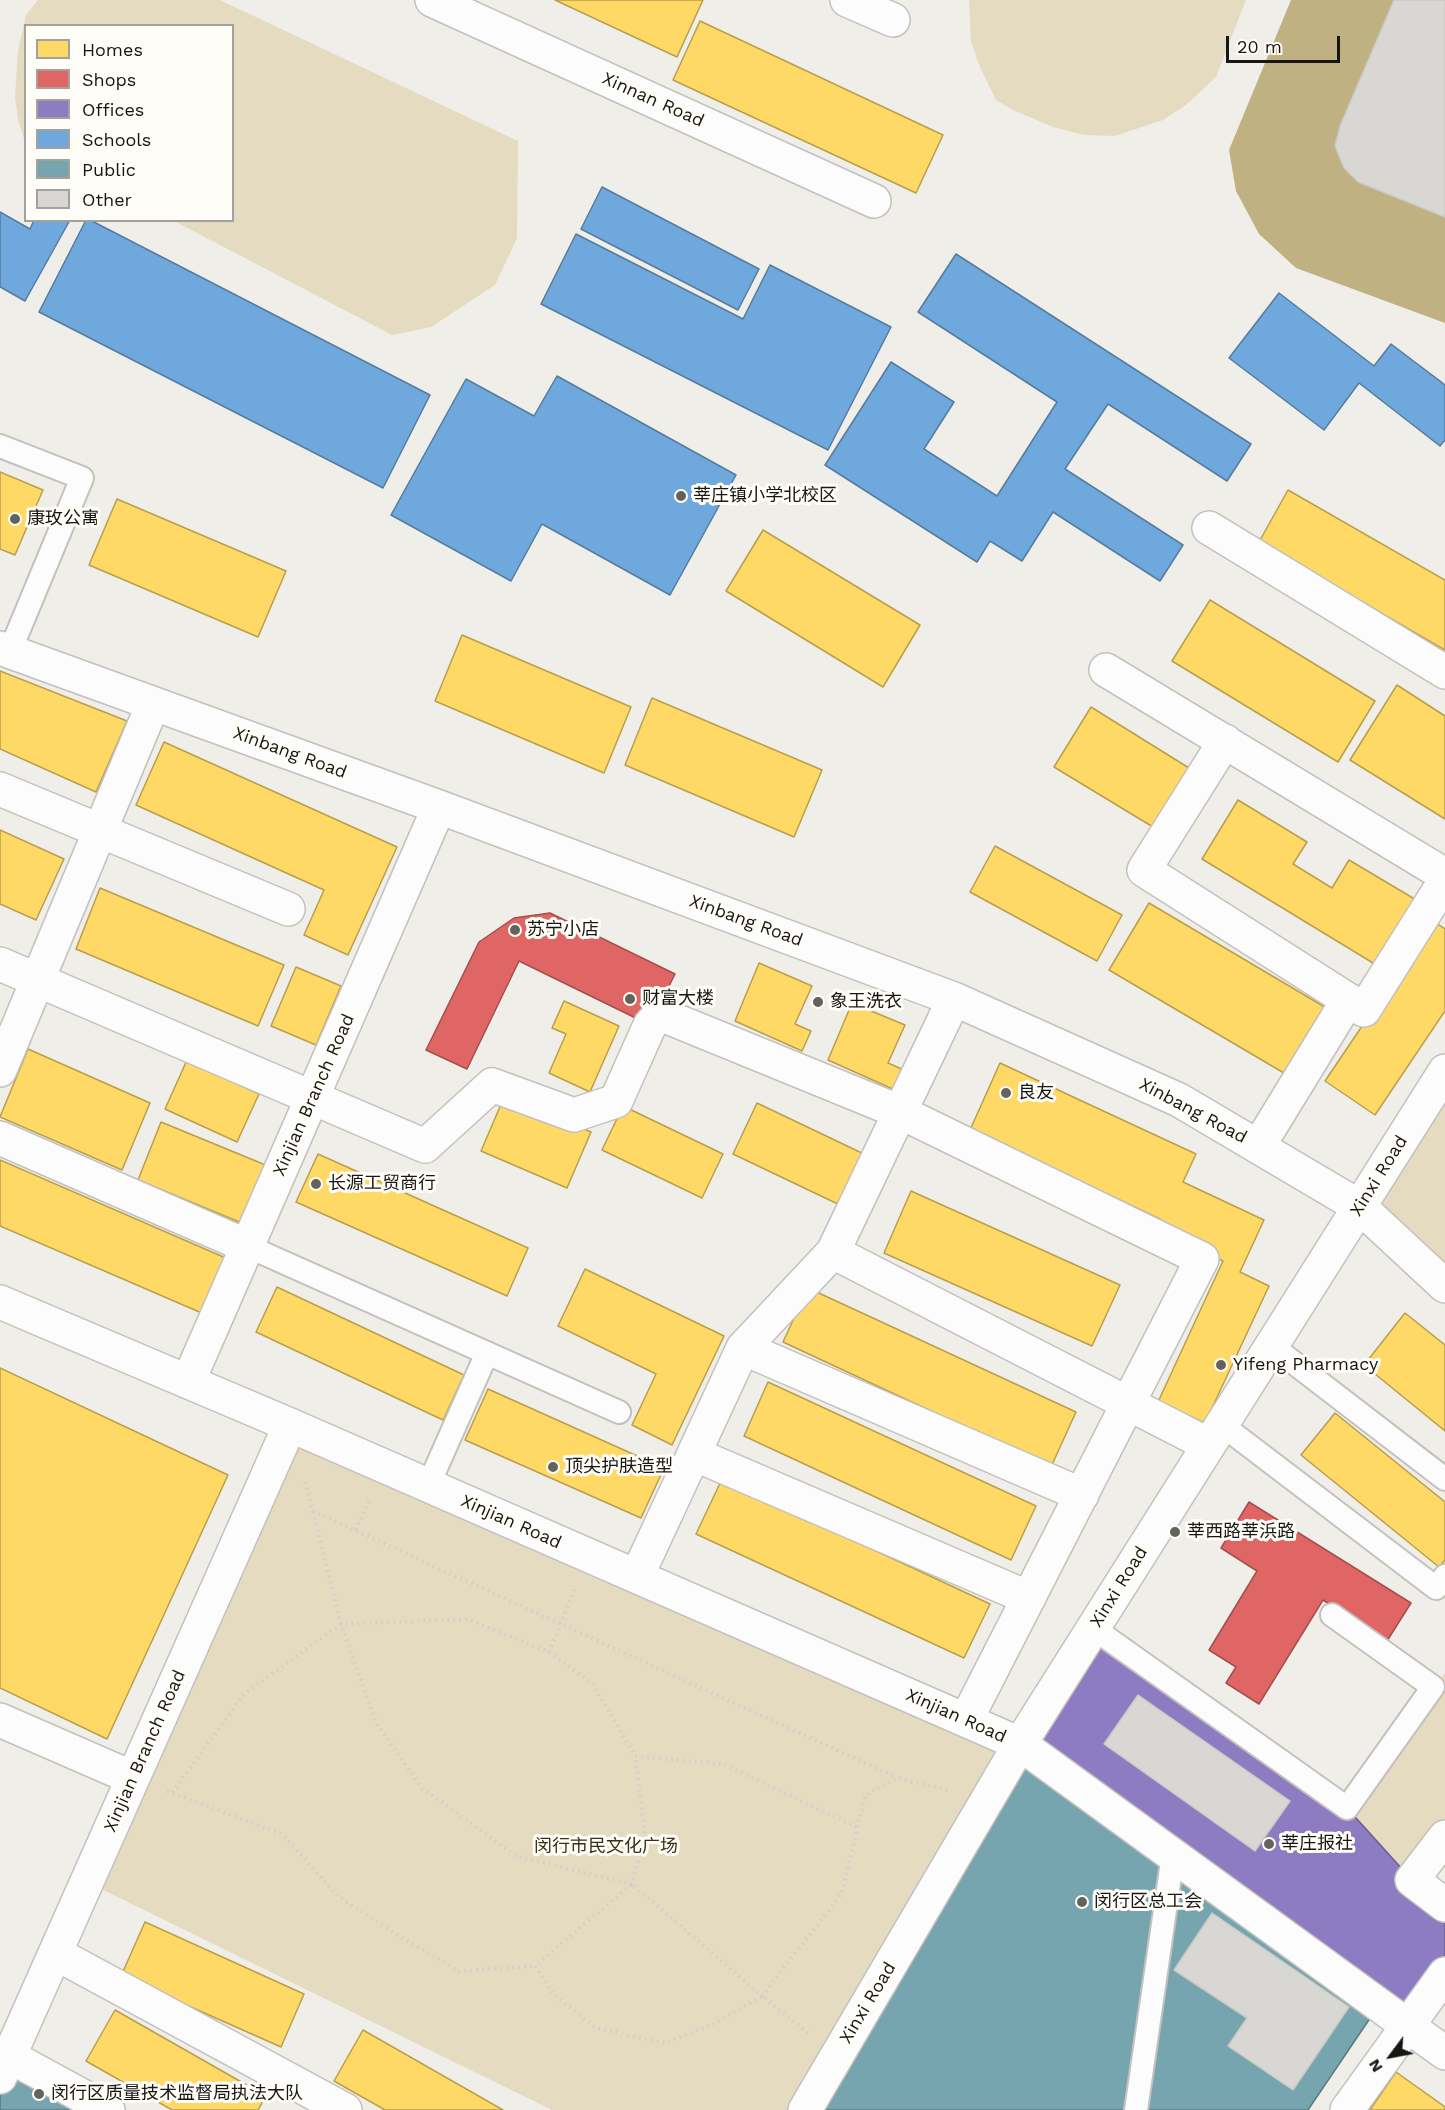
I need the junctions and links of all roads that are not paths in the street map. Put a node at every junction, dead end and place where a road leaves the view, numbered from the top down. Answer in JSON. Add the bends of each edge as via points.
{"nodes":[{"id":1,"x":432,"y":0,"type":"edge"},
{"id":2,"x":847,"y":0,"type":"edge"},
{"id":3,"x":893,"y":20,"type":"dead end"},
{"id":4,"x":874,"y":201,"type":"dead end"},
{"id":5,"x":0,"y":446,"type":"edge"},
{"id":6,"x":1209,"y":528,"type":"dead end"},
{"id":7,"x":5,"y":650,"type":"edge"},
{"id":8,"x":1106,"y":670,"type":"dead end"},
{"id":9,"x":1445,"y":672,"type":"edge"},
{"id":10,"x":153,"y":704,"type":"junction"},
{"id":11,"x":1225,"y":741,"type":"junction"},
{"id":12,"x":0,"y":789,"type":"edge"},
{"id":13,"x":439,"y":807,"type":"junction"},
{"id":14,"x":100,"y":829,"type":"junction"},
{"id":15,"x":1445,"y":875,"type":"edge"},
{"id":16,"x":1445,"y":881,"type":"edge"},
{"id":17,"x":288,"y":909,"type":"dead end"},
{"id":18,"x":0,"y":964,"type":"edge"},
{"id":19,"x":38,"y":980,"type":"junction"},
{"id":20,"x":954,"y":999,"type":"junction"},
{"id":21,"x":1348,"y":1000,"type":"junction"},
{"id":22,"x":0,"y":1070,"type":"edge"},
{"id":23,"x":1445,"y":1071,"type":"edge"},
{"id":24,"x":313,"y":1096,"type":"junction"},
{"id":25,"x":900,"y":1112,"type":"junction"},
{"id":26,"x":0,"y":1138,"type":"edge"},
{"id":27,"x":1258,"y":1146,"type":"junction"},
{"id":28,"x":1360,"y":1207,"type":"junction"},
{"id":29,"x":247,"y":1246,"type":"junction"},
{"id":30,"x":833,"y":1252,"type":"junction"},
{"id":31,"x":1445,"y":1286,"type":"edge"},
{"id":32,"x":0,"y":1302,"type":"edge"},
{"id":33,"x":1272,"y":1346,"type":"junction"},
{"id":34,"x":743,"y":1348,"type":"junction"},
{"id":35,"x":487,"y":1353,"type":"junction"},
{"id":36,"x":188,"y":1382,"type":"junction"},
{"id":37,"x":1129,"y":1405,"type":"junction"},
{"id":38,"x":620,"y":1412,"type":"dead end"},
{"id":39,"x":290,"y":1425,"type":"junction"},
{"id":40,"x":1216,"y":1435,"type":"junction"},
{"id":41,"x":694,"y":1454,"type":"junction"},
{"id":42,"x":1445,"y":1479,"type":"edge"},
{"id":43,"x":428,"y":1486,"type":"junction"},
{"id":44,"x":1082,"y":1496,"type":"junction"},
{"id":45,"x":637,"y":1576,"type":"junction"},
{"id":46,"x":1445,"y":1576,"type":"edge"},
{"id":47,"x":1029,"y":1598,"type":"junction"},
{"id":48,"x":1332,"y":1615,"type":"dead end"},
{"id":49,"x":1093,"y":1628,"type":"junction"},
{"id":50,"x":0,"y":1720,"type":"edge"},
{"id":51,"x":966,"y":1720,"type":"junction"},
{"id":52,"x":1020,"y":1744,"type":"junction"},
{"id":53,"x":133,"y":1778,"type":"junction"},
{"id":54,"x":1445,"y":1837,"type":"edge"},
{"id":55,"x":1173,"y":1855,"type":"junction"},
{"id":56,"x":1445,"y":1905,"type":"edge"},
{"id":57,"x":55,"y":1953,"type":"junction"},
{"id":58,"x":1445,"y":1974,"type":"edge"},
{"id":59,"x":1407,"y":2026,"type":"junction"},
{"id":60,"x":1445,"y":2053,"type":"edge"},
{"id":61,"x":5,"y":2067,"type":"edge"},
{"id":62,"x":307,"y":2101,"type":"edge"},
{"id":63,"x":108,"y":2110,"type":"edge"},
{"id":64,"x":345,"y":2110,"type":"edge"},
{"id":65,"x":805,"y":2110,"type":"edge"},
{"id":66,"x":1136,"y":2110,"type":"edge"},
{"id":67,"x":1347,"y":2110,"type":"edge"}],
"edges":[{"from":1,"to":4,"type":"street","name":"Xinnan Road"},
{"from":2,"to":3,"type":"street"},
{"from":5,"to":7,"type":"lane","via":[[82,478]]},
{"from":6,"to":9,"type":"street"},
{"from":7,"to":10,"type":"street","name":"Xinbang Road"},
{"from":8,"to":11,"type":"street"},
{"from":10,"to":13,"type":"street","name":"Xinbang Road"},
{"from":10,"to":14,"type":"street"},
{"from":11,"to":15,"type":"street"},
{"from":11,"to":21,"type":"street","via":[[1144,870]]},
{"from":12,"to":14,"type":"street"},
{"from":13,"to":20,"type":"street","name":"Xinbang Road"},
{"from":13,"to":24,"type":"street","name":"Xinjian Branch Road"},
{"from":14,"to":17,"type":"street"},
{"from":14,"to":19,"type":"street"},
{"from":16,"to":21,"type":"street","via":[[1364,1010]]},
{"from":18,"to":19,"type":"street"},
{"from":19,"to":22,"type":"street"},
{"from":19,"to":24,"type":"street"},
{"from":20,"to":25,"type":"street"},
{"from":20,"to":27,"type":"street","name":"Xinbang Road","via":[[1179,1100]]},
{"from":21,"to":27,"type":"street"},
{"from":23,"to":28,"type":"street","name":"Xinxi Road"},
{"from":24,"to":25,"type":"street","via":[[426,1146],[492,1085],[574,1115],[616,1101],[650,1025],[660,1014]]},
{"from":24,"to":29,"type":"street","name":"Xinjian Branch Road"},
{"from":25,"to":30,"type":"street"},
{"from":25,"to":37,"type":"street","via":[[1202,1259]]},
{"from":26,"to":29,"type":"street"},
{"from":27,"to":28,"type":"street","name":"Xinbang Road"},
{"from":28,"to":31,"type":"street","name":"Xinbang Road"},
{"from":28,"to":33,"type":"street","name":"Xinxi Road"},
{"from":29,"to":35,"type":"lane"},
{"from":29,"to":36,"type":"street","name":"Xinjian Branch Road"},
{"from":30,"to":34,"type":"street"},
{"from":30,"to":37,"type":"street"},
{"from":32,"to":36,"type":"street","name":"Xinjian Road"},
{"from":33,"to":40,"type":"street","name":"Xinxi Road"},
{"from":33,"to":42,"type":"lane"},
{"from":34,"to":41,"type":"street"},
{"from":34,"to":44,"type":"street"},
{"from":35,"to":38,"type":"lane"},
{"from":35,"to":43,"type":"lane"},
{"from":36,"to":39,"type":"street","name":"Xinjian Road"},
{"from":37,"to":40,"type":"street"},
{"from":37,"to":44,"type":"street"},
{"from":39,"to":43,"type":"street","name":"Xinjian Road"},
{"from":39,"to":53,"type":"street","name":"Xinjian Branch Road"},
{"from":40,"to":46,"type":"lane","via":[[1436,1588]]},
{"from":40,"to":49,"type":"street","name":"Xinxi Road"},
{"from":41,"to":45,"type":"street"},
{"from":41,"to":47,"type":"street"},
{"from":43,"to":45,"type":"street","name":"Xinjian Road"},
{"from":44,"to":47,"type":"street"},
{"from":45,"to":51,"type":"street","name":"Xinjian Road"},
{"from":47,"to":51,"type":"street"},
{"from":48,"to":49,"type":"lane","via":[[1433,1688],[1347,1809]]},
{"from":49,"to":52,"type":"street","name":"Xinxi Road"},
{"from":50,"to":53,"type":"street"},
{"from":51,"to":52,"type":"street","name":"Xinjian Road"},
{"from":52,"to":55,"type":"street","name":"Xinjian Road"},
{"from":52,"to":65,"type":"street","name":"Xinxi Road"},
{"from":53,"to":57,"type":"street","name":"Xinjian Branch Road"},
{"from":54,"to":56,"type":"street","via":[[1412,1880]]},
{"from":55,"to":59,"type":"street","name":"Xinjian Road"},
{"from":55,"to":66,"type":"lane"},
{"from":57,"to":61,"type":"street","name":"Xinjian Branch Road"},
{"from":57,"to":62,"type":"street"},
{"from":58,"to":59,"type":"street"},
{"from":59,"to":60,"type":"street","name":"Xinjian Road"},
{"from":59,"to":67,"type":"street"},
{"from":61,"to":63,"type":"street"},
{"from":62,"to":64,"type":"street"}]}
